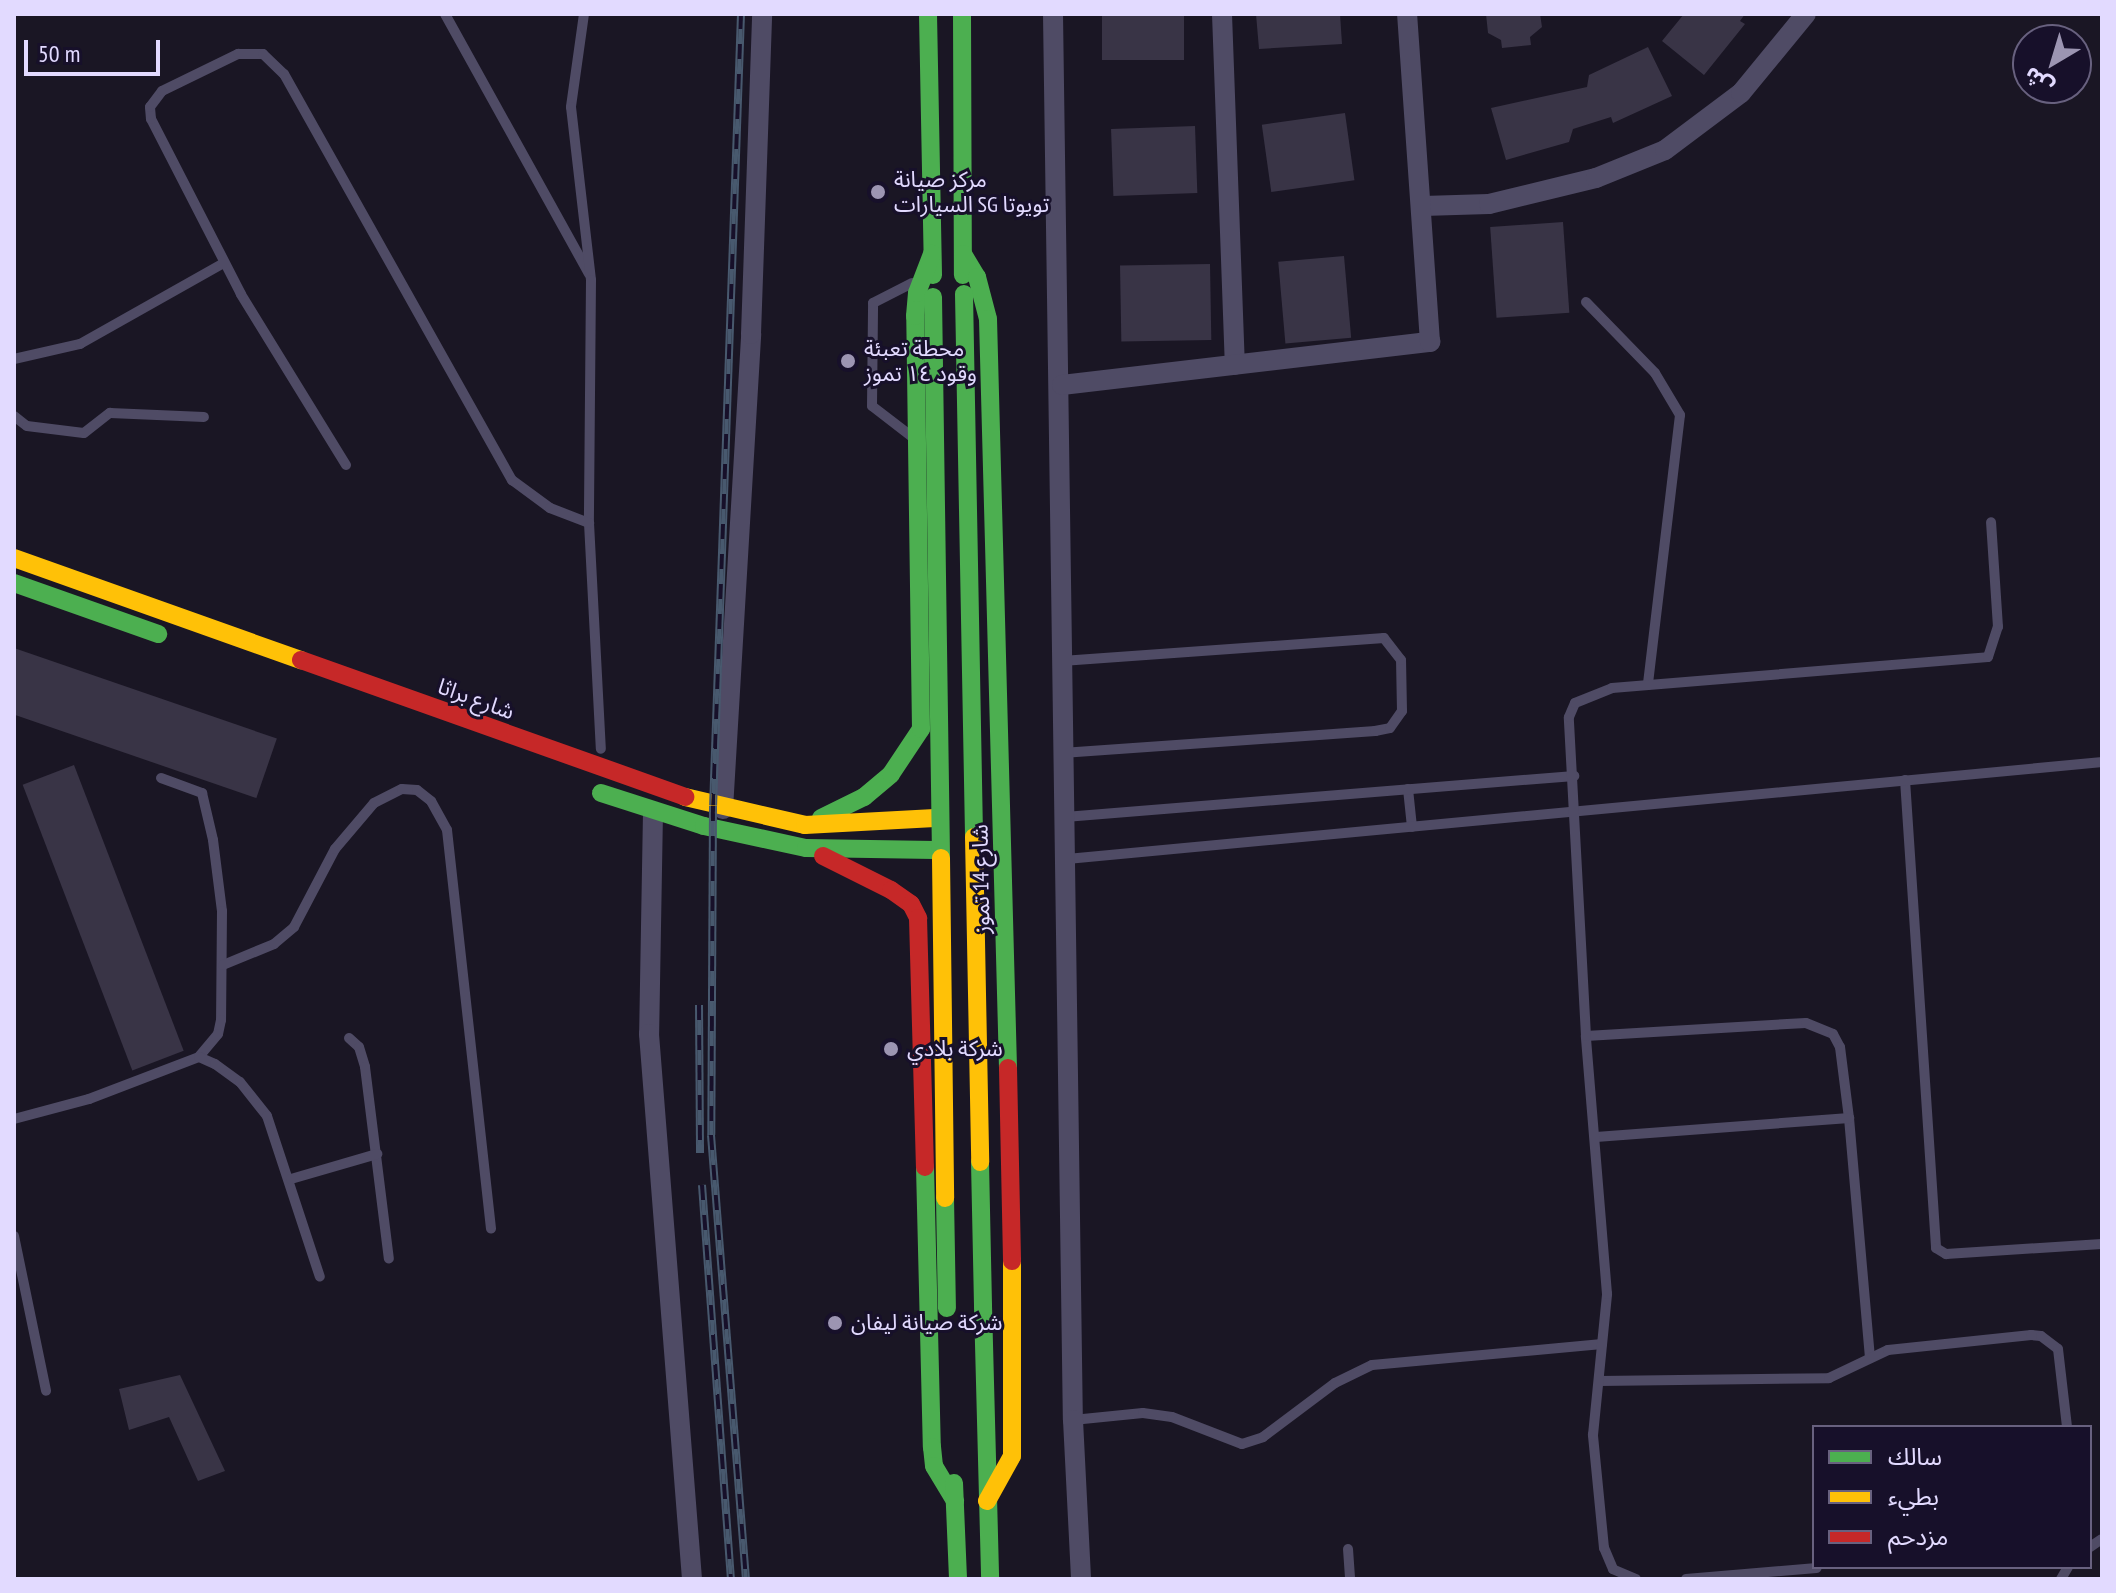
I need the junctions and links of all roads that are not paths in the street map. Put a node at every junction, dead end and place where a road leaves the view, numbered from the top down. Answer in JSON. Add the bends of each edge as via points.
{"nodes":[{"id":1,"x":445,"y":14,"type":"edge"},
{"id":2,"x":584,"y":14,"type":"edge"},
{"id":3,"x":762,"y":14,"type":"edge"},
{"id":4,"x":928,"y":14,"type":"edge"},
{"id":5,"x":962,"y":14,"type":"edge"},
{"id":6,"x":1053,"y":14,"type":"edge"},
{"id":7,"x":1222,"y":14,"type":"edge"},
{"id":8,"x":1407,"y":14,"type":"edge"},
{"id":9,"x":1806,"y":14,"type":"edge"},
{"id":10,"x":1423,"y":206,"type":"junction"},
{"id":11,"x":932,"y":254,"type":"junction"},
{"id":12,"x":963,"y":254,"type":"junction"},
{"id":13,"x":224,"y":263,"type":"junction"},
{"id":14,"x":921,"y":278,"type":"junction"},
{"id":15,"x":591,"y":280,"type":"junction"},
{"id":16,"x":1586,"y":302,"type":"dead end"},
{"id":17,"x":14,"y":359,"type":"edge"},
{"id":18,"x":1235,"y":365,"type":"junction"},
{"id":19,"x":1062,"y":385,"type":"junction"},
{"id":20,"x":14,"y":416,"type":"edge"},
{"id":21,"x":204,"y":417,"type":"dead end"},
{"id":22,"x":917,"y":441,"type":"junction"},
{"id":23,"x":346,"y":465,"type":"dead end"},
{"id":24,"x":1991,"y":522,"type":"dead end"},
{"id":25,"x":589,"y":523,"type":"junction"},
{"id":26,"x":14,"y":558,"type":"edge"},
{"id":27,"x":14,"y":583,"type":"edge"},
{"id":28,"x":176,"y":640,"type":"dead end"},
{"id":29,"x":1062,"y":661,"type":"junction"},
{"id":30,"x":1648,"y":685,"type":"junction"},
{"id":31,"x":601,"y":749,"type":"dead end"},
{"id":32,"x":1062,"y":753,"type":"junction"},
{"id":33,"x":2102,"y":762,"type":"edge"},
{"id":34,"x":1574,"y":776,"type":"junction"},
{"id":35,"x":161,"y":778,"type":"dead end"},
{"id":36,"x":1905,"y":780,"type":"junction"},
{"id":37,"x":581,"y":786,"type":"dead end"},
{"id":38,"x":1408,"y":789,"type":"junction"},
{"id":39,"x":723,"y":809,"type":"junction"},
{"id":40,"x":1576,"y":810,"type":"junction"},
{"id":41,"x":653,"y":812,"type":"junction"},
{"id":42,"x":1003,"y":815,"type":"junction"},
{"id":43,"x":980,"y":816,"type":"dead end"},
{"id":44,"x":1065,"y":817,"type":"junction"},
{"id":45,"x":935,"y":818,"type":"dead end"},
{"id":46,"x":805,"y":825,"type":"junction"},
{"id":47,"x":1412,"y":827,"type":"junction"},
{"id":48,"x":806,"y":848,"type":"junction"},
{"id":49,"x":1004,"y":849,"type":"junction"},
{"id":50,"x":935,"y":850,"type":"dead end"},
{"id":51,"x":980,"y":850,"type":"dead end"},
{"id":52,"x":1067,"y":859,"type":"junction"},
{"id":53,"x":223,"y":965,"type":"junction"},
{"id":54,"x":1586,"y":1036,"type":"junction"},
{"id":55,"x":349,"y":1038,"type":"dead end"},
{"id":56,"x":199,"y":1057,"type":"junction"},
{"id":57,"x":1849,"y":1118,"type":"junction"},
{"id":58,"x":14,"y":1119,"type":"edge"},
{"id":59,"x":1596,"y":1137,"type":"junction"},
{"id":60,"x":377,"y":1154,"type":"junction"},
{"id":61,"x":291,"y":1179,"type":"junction"},
{"id":62,"x":491,"y":1229,"type":"dead end"},
{"id":63,"x":14,"y":1236,"type":"edge"},
{"id":64,"x":2102,"y":1244,"type":"edge"},
{"id":65,"x":389,"y":1259,"type":"dead end"},
{"id":66,"x":320,"y":1277,"type":"dead end"},
{"id":67,"x":1602,"y":1344,"type":"junction"},
{"id":68,"x":1870,"y":1358,"type":"junction"},
{"id":69,"x":1599,"y":1381,"type":"junction"},
{"id":70,"x":46,"y":1391,"type":"dead end"},
{"id":71,"x":1073,"y":1420,"type":"junction"},
{"id":72,"x":2067,"y":1425,"type":"edge"},
{"id":73,"x":955,"y":1501,"type":"junction"},
{"id":74,"x":987,"y":1501,"type":"junction"},
{"id":75,"x":1348,"y":1549,"type":"dead end"},
{"id":76,"x":1812,"y":1568,"type":"edge"},
{"id":77,"x":692,"y":1579,"type":"edge"},
{"id":78,"x":958,"y":1579,"type":"edge"},
{"id":79,"x":990,"y":1579,"type":"edge"},
{"id":80,"x":1081,"y":1579,"type":"edge"},
{"id":81,"x":1350,"y":1579,"type":"edge"},
{"id":82,"x":1636,"y":1579,"type":"edge"},
{"id":83,"x":1686,"y":1579,"type":"edge"}],
"edges":[{"from":1,"to":15,"type":"lane"},
{"from":2,"to":15,"type":"lane","via":[[571,107]]},
{"from":3,"to":39,"type":"street","via":[[752,332]]},
{"from":4,"to":11,"type":"main road"},
{"from":5,"to":12,"type":"main road","name":"شارع 14 تموز"},
{"from":6,"to":19,"type":"street"},
{"from":7,"to":18,"type":"street"},
{"from":8,"to":10,"type":"street"},
{"from":9,"to":10,"type":"street","via":[[1741,93],[1665,150],[1596,178],[1489,204]]},
{"from":10,"to":18,"type":"street","via":[[1430,342]]},
{"from":11,"to":14,"type":"main road"},
{"from":11,"to":73,"type":"main road","bridge":true,"via":[[947,1308]]},
{"from":12,"to":42,"type":"main road","name":"شارع 14 تموز","via":[[977,277],[988,319]]},
{"from":12,"to":74,"type":"main road","name":"شارع 14 تموز","bridge":true},
{"from":13,"to":17,"type":"lane","via":[[80,344]]},
{"from":13,"to":23,"type":"lane"},
{"from":13,"to":25,"type":"lane","via":[[155,129],[150,107],[162,91],[251,51],[275,62],[284,74],[512,480],[550,508]]},
{"from":14,"to":22,"type":"main road","via":[[915,316]]},
{"from":14,"to":22,"type":"lane","via":[[873,303],[872,406]]},
{"from":15,"to":25,"type":"lane"},
{"from":16,"to":30,"type":"lane","via":[[1655,373],[1680,415]]},
{"from":18,"to":19,"type":"street"},
{"from":19,"to":29,"type":"street"},
{"from":20,"to":21,"type":"lane","via":[[27,426],[84,433],[110,413]]},
{"from":22,"to":46,"type":"main road","via":[[921,729],[891,774],[864,797]]},
{"from":24,"to":30,"type":"lane","via":[[1998,627],[1988,657]]},
{"from":25,"to":31,"type":"lane"},
{"from":26,"to":39,"type":"main road","name":"شارع براثا","via":[[626,779]]},
{"from":27,"to":28,"type":"main road"},
{"from":29,"to":32,"type":"street"},
{"from":29,"to":32,"type":"lane","via":[[1384,638],[1401,660],[1402,711],[1390,728],[1375,731]]},
{"from":30,"to":34,"type":"lane","via":[[1612,688],[1575,703],[1569,717]]},
{"from":32,"to":44,"type":"street"},
{"from":33,"to":36,"type":"lane"},
{"from":34,"to":38,"type":"lane"},
{"from":34,"to":40,"type":"lane"},
{"from":35,"to":53,"type":"lane","via":[[202,793],[215,854]]},
{"from":36,"to":40,"type":"lane"},
{"from":36,"to":64,"type":"lane","via":[[1936,1248],[1946,1254]]},
{"from":37,"to":41,"type":"main road"},
{"from":38,"to":44,"type":"lane"},
{"from":38,"to":47,"type":"lane"},
{"from":39,"to":46,"type":"main road","name":"شارع براثا"},
{"from":40,"to":47,"type":"lane"},
{"from":40,"to":54,"type":"lane"},
{"from":41,"to":48,"type":"main road"},
{"from":41,"to":77,"type":"street","via":[[649,1034]]},
{"from":42,"to":43,"type":"main road"},
{"from":42,"to":49,"type":"main road","name":"شارع 14 تموز"},
{"from":44,"to":52,"type":"street"},
{"from":45,"to":46,"type":"main road","name":"شارع براثا"},
{"from":47,"to":52,"type":"lane"},
{"from":48,"to":50,"type":"main road"},
{"from":48,"to":73,"type":"main road","via":[[891,890],[911,904],[918,918],[932,1447],[934,1466]]},
{"from":49,"to":51,"type":"main road"},
{"from":49,"to":74,"type":"main road","name":"شارع 14 تموز","via":[[1015,1440],[1005,1476]]},
{"from":52,"to":71,"type":"street"},
{"from":53,"to":56,"type":"lane","via":[[218,1034]]},
{"from":53,"to":62,"type":"lane","via":[[274,944],[294,927],[335,849],[374,803],[402,789],[417,790],[431,801],[447,830]]},
{"from":54,"to":57,"type":"lane","via":[[1819,1025],[1840,1047]]},
{"from":54,"to":59,"type":"lane"},
{"from":55,"to":60,"type":"lane","via":[[359,1047],[365,1067]]},
{"from":56,"to":58,"type":"lane","via":[[89,1099]]},
{"from":56,"to":61,"type":"lane","via":[[240,1082],[267,1116]]},
{"from":57,"to":59,"type":"lane"},
{"from":57,"to":68,"type":"lane"},
{"from":59,"to":67,"type":"lane","via":[[1607,1294]]},
{"from":60,"to":61,"type":"lane"},
{"from":60,"to":65,"type":"lane"},
{"from":61,"to":66,"type":"lane"},
{"from":63,"to":70,"type":"lane"},
{"from":67,"to":69,"type":"lane"},
{"from":67,"to":71,"type":"lane","via":[[1372,1365],[1335,1383],[1263,1437],[1242,1444],[1172,1417],[1143,1413]]},
{"from":68,"to":69,"type":"lane","via":[[1819,1379]]},
{"from":68,"to":72,"type":"lane","via":[[1905,1347],[2041,1336],[2058,1349],[2062,1362]]},
{"from":69,"to":82,"type":"lane","via":[[1592,1415],[1600,1532],[1613,1569]]},
{"from":71,"to":80,"type":"street"},
{"from":73,"to":78,"type":"main road"},
{"from":74,"to":79,"type":"main road"},
{"from":75,"to":81,"type":"lane"},
{"from":76,"to":83,"type":"lane"}]}
